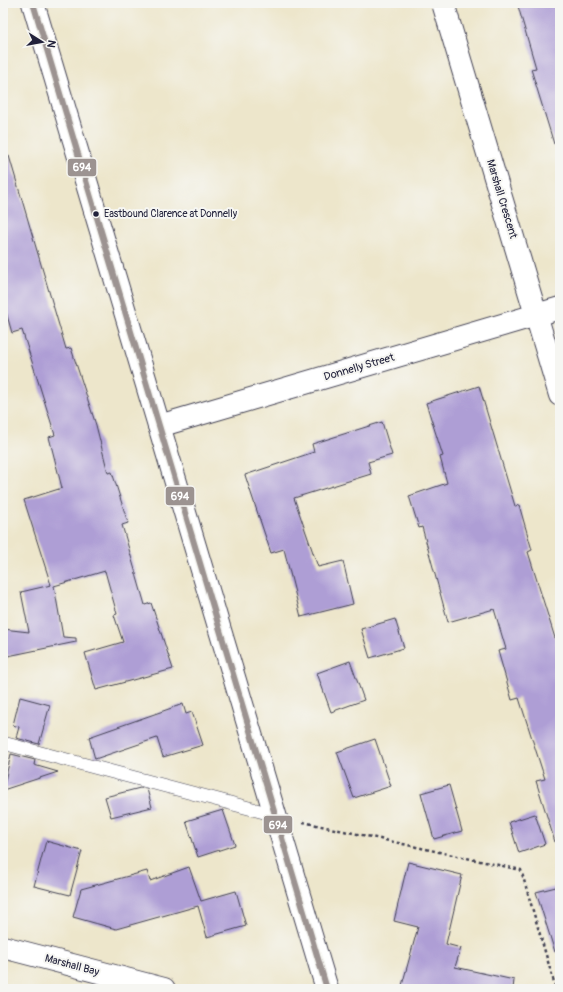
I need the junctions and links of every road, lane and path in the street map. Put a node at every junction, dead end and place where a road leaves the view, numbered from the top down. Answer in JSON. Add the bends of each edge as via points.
{"nodes":[{"id":1,"x":33,"y":3,"type":"edge"},
{"id":2,"x":443,"y":3,"type":"edge"},
{"id":3,"x":560,"y":308,"type":"edge"},
{"id":4,"x":537,"y":315,"type":"junction"},
{"id":5,"x":560,"y":395,"type":"edge"},
{"id":6,"x":159,"y":426,"type":"junction"},
{"id":7,"x":3,"y":743,"type":"edge"},
{"id":8,"x":275,"y":816,"type":"junction"},
{"id":9,"x":3,"y":947,"type":"edge"},
{"id":10,"x":155,"y":988,"type":"edge"},
{"id":11,"x":327,"y":989,"type":"edge"},
{"id":12,"x":556,"y":989,"type":"edge"}],
"edges":[{"from":1,"to":6,"type":"street"},
{"from":2,"to":4,"type":"street","name":"Marshall Crescent"},
{"from":3,"to":4,"type":"street","name":"Donnelly Street"},
{"from":4,"to":5,"type":"street","name":"Marshall Crescent"},
{"from":4,"to":6,"type":"street","name":"Donnelly Street"},
{"from":6,"to":8,"type":"street"},
{"from":7,"to":8,"type":"lane"},
{"from":8,"to":11,"type":"street"},
{"from":8,"to":12,"type":"path","via":[[521,870]]},
{"from":9,"to":10,"type":"street","name":"Marshall Bay"}]}
